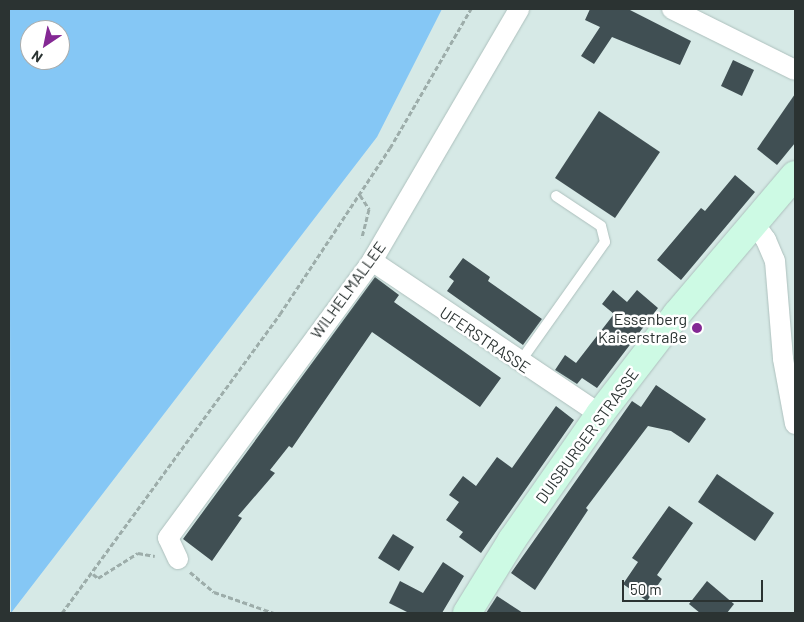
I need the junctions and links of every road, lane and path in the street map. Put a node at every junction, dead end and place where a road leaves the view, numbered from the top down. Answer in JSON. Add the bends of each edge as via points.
{"nodes":[{"id":1,"x":471,"y":9,"type":"edge"},
{"id":2,"x":519,"y":9,"type":"edge"},
{"id":3,"x":672,"y":9,"type":"edge"},
{"id":4,"x":795,"y":70,"type":"edge"},
{"id":5,"x":795,"y":175,"type":"edge"},
{"id":6,"x":360,"y":196,"type":"junction"},
{"id":7,"x":556,"y":196,"type":"dead end"},
{"id":8,"x":753,"y":222,"type":"junction"},
{"id":9,"x":360,"y":244,"type":"dead end"},
{"id":10,"x":372,"y":262,"type":"junction"},
{"id":11,"x":519,"y":363,"type":"junction"},
{"id":12,"x":600,"y":414,"type":"junction"},
{"id":13,"x":795,"y":424,"type":"edge"},
{"id":14,"x":138,"y":553,"type":"dead end"},
{"id":15,"x":178,"y":559,"type":"joint"},
{"id":16,"x":93,"y":574,"type":"junction"},
{"id":17,"x":62,"y":613,"type":"edge"},
{"id":18,"x":274,"y":613,"type":"edge"},
{"id":19,"x":467,"y":613,"type":"edge"}],
"edges":[{"from":1,"to":6,"type":"path","via":[[431,83]]},
{"from":2,"to":10,"type":"street","name":"WILHELMALLEE"},
{"from":3,"to":4,"type":"street"},
{"from":5,"to":8,"type":"main road","name":"DUISBURGER STRASSE"},
{"from":6,"to":9,"type":"path","via":[[369,209]]},
{"from":6,"to":16,"type":"path","via":[[280,314]]},
{"from":7,"to":11,"type":"lane","via":[[601,226],[604,242]]},
{"from":8,"to":12,"type":"main road","name":"DUISBURGER STRASSE"},
{"from":8,"to":13,"type":"street","via":[[775,261],[783,358]]},
{"from":10,"to":11,"type":"street","name":"UFERSTRASSE"},
{"from":10,"to":15,"type":"street","name":"WILHELMALLEE","via":[[168,538]]},
{"from":11,"to":12,"type":"street","name":"UFERSTRASSE"},
{"from":12,"to":19,"type":"main road","name":"DUISBURGER STRASSE","via":[[512,540]]},
{"from":14,"to":16,"type":"path","via":[[98,578]]},
{"from":15,"to":18,"type":"path","via":[[214,592]]},
{"from":16,"to":17,"type":"path"}]}
